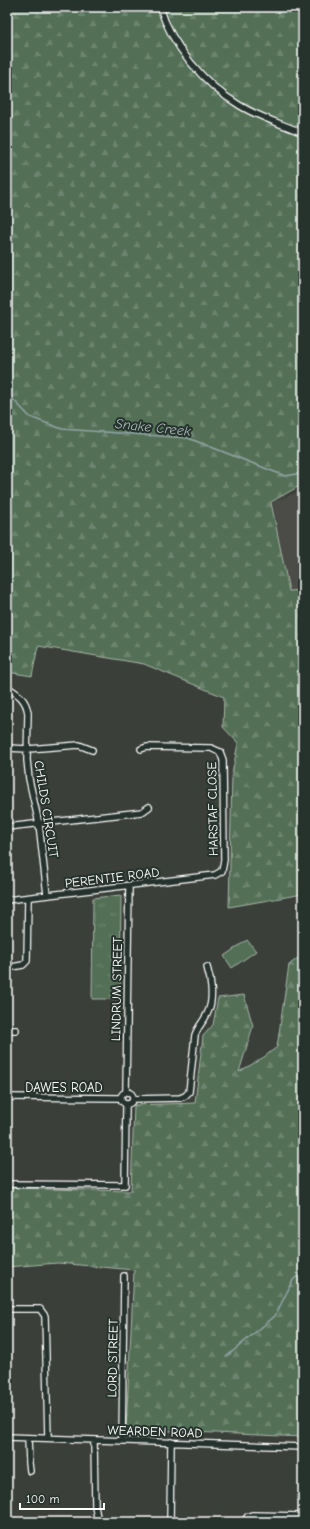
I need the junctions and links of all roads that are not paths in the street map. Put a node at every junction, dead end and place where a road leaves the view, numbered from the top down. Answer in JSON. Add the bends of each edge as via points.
{"nodes":[{"id":1,"x":160,"y":7,"type":"edge"},
{"id":2,"x":303,"y":133,"type":"edge"},
{"id":3,"x":7,"y":687,"type":"edge"},
{"id":4,"x":7,"y":748,"type":"edge"},
{"id":5,"x":28,"y":749,"type":"junction"},
{"id":6,"x":141,"y":749,"type":"dead end"},
{"id":7,"x":92,"y":750,"type":"dead end"},
{"id":8,"x":149,"y":807,"type":"dead end"},
{"id":9,"x":39,"y":824,"type":"junction"},
{"id":10,"x":7,"y":827,"type":"edge"},
{"id":11,"x":220,"y":873,"type":"joint"},
{"id":12,"x":128,"y":886,"type":"junction"},
{"id":13,"x":48,"y":895,"type":"junction"},
{"id":14,"x":28,"y":898,"type":"junction"},
{"id":15,"x":7,"y":900,"type":"edge"},
{"id":16,"x":207,"y":967,"type":"dead end"},
{"id":17,"x":7,"y":968,"type":"edge"},
{"id":18,"x":7,"y":1030,"type":"edge"},
{"id":19,"x":16,"y":1030,"type":"dead end"},
{"id":20,"x":126,"y":1092,"type":"junction"},
{"id":21,"x":7,"y":1097,"type":"edge"},
{"id":22,"x":120,"y":1098,"type":"junction"},
{"id":23,"x":133,"y":1098,"type":"junction"},
{"id":24,"x":126,"y":1105,"type":"junction"},
{"id":25,"x":7,"y":1184,"type":"edge"},
{"id":26,"x":124,"y":1276,"type":"dead end"},
{"id":27,"x":7,"y":1309,"type":"edge"},
{"id":28,"x":7,"y":1437,"type":"edge"},
{"id":29,"x":28,"y":1438,"type":"junction"},
{"id":30,"x":48,"y":1438,"type":"junction"},
{"id":31,"x":94,"y":1440,"type":"junction"},
{"id":32,"x":122,"y":1441,"type":"junction"},
{"id":33,"x":171,"y":1442,"type":"junction"},
{"id":34,"x":303,"y":1447,"type":"edge"},
{"id":35,"x":30,"y":1471,"type":"dead end"},
{"id":36,"x":303,"y":1516,"type":"edge"},
{"id":37,"x":97,"y":1517,"type":"dead end"},
{"id":38,"x":170,"y":1522,"type":"edge"},
{"id":39,"x":245,"y":1522,"type":"edge"}],
"edges":[{"from":1,"to":2,"type":"street","via":[[182,50],[213,87],[240,106]]},
{"from":3,"to":5,"type":"street","name":"CHILDS CIRCUIT","via":[[22,697],[27,705]]},
{"from":4,"to":5,"type":"street"},
{"from":5,"to":7,"type":"street","via":[[79,745]]},
{"from":5,"to":9,"type":"street","name":"CHILDS CIRCUIT","via":[[29,780]]},
{"from":6,"to":11,"type":"street","name":"HARSTAF CLOSE","via":[[211,748],[220,752],[223,760],[224,846],[223,868]]},
{"from":8,"to":9,"type":"street","via":[[142,812]]},
{"from":9,"to":10,"type":"street"},
{"from":9,"to":13,"type":"street","name":"CHILDS CIRCUIT"},
{"from":11,"to":12,"type":"street","name":"PERENTIE ROAD"},
{"from":12,"to":13,"type":"street","name":"PERENTIE ROAD"},
{"from":12,"to":20,"type":"street","name":"LINDRUM STREET"},
{"from":13,"to":14,"type":"street","name":"PERENTIE ROAD"},
{"from":14,"to":15,"type":"street","name":"PERENTIE ROAD"},
{"from":14,"to":17,"type":"street","via":[[27,961],[24,965]]},
{"from":16,"to":23,"type":"street","via":[[210,978],[209,1011],[195,1035],[189,1092],[180,1098]]},
{"from":18,"to":19,"type":"street"},
{"from":20,"to":22,"type":"street"},
{"from":20,"to":23,"type":"street"},
{"from":21,"to":22,"type":"street","name":"DAWES ROAD"},
{"from":22,"to":24,"type":"street"},
{"from":23,"to":24,"type":"street","via":[[132,1103]]},
{"from":24,"to":25,"type":"street","via":[[125,1185]]},
{"from":26,"to":32,"type":"street","name":"LORD STREET"},
{"from":27,"to":30,"type":"street","via":[[40,1309],[44,1312]]},
{"from":28,"to":29,"type":"street","name":"WEARDEN ROAD"},
{"from":29,"to":30,"type":"street","name":"WEARDEN ROAD"},
{"from":29,"to":35,"type":"street"},
{"from":30,"to":31,"type":"street","name":"WEARDEN ROAD"},
{"from":31,"to":32,"type":"street","name":"WEARDEN ROAD"},
{"from":31,"to":37,"type":"street"},
{"from":32,"to":33,"type":"street","name":"WEARDEN ROAD"},
{"from":33,"to":34,"type":"street","name":"WEARDEN ROAD"},
{"from":33,"to":38,"type":"street"},
{"from":36,"to":39,"type":"street","via":[[252,1515],[247,1517]]}]}
